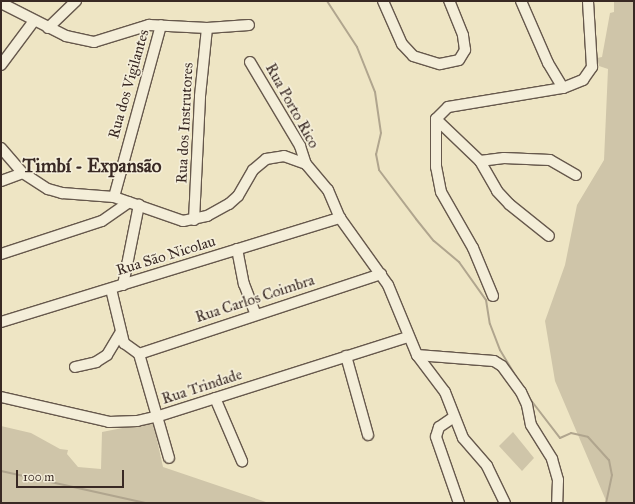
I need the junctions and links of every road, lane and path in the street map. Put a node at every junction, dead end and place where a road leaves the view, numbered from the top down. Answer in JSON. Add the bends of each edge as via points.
{"nodes":[{"id":1,"x":76,"y":1,"type":"edge"},
{"id":2,"x":382,"y":1,"type":"edge"},
{"id":3,"x":449,"y":1,"type":"edge"},
{"id":4,"x":521,"y":1,"type":"edge"},
{"id":5,"x":588,"y":1,"type":"edge"},
{"id":6,"x":1,"y":4,"type":"edge"},
{"id":7,"x":33,"y":22,"type":"junction"},
{"id":8,"x":161,"y":25,"type":"junction"},
{"id":9,"x":249,"y":26,"type":"dead end"},
{"id":10,"x":48,"y":28,"type":"junction"},
{"id":11,"x":207,"y":28,"type":"junction"},
{"id":12,"x":250,"y":62,"type":"dead end"},
{"id":13,"x":1,"y":65,"type":"edge"},
{"id":14,"x":558,"y":89,"type":"junction"},
{"id":15,"x":436,"y":119,"type":"junction"},
{"id":16,"x":1,"y":148,"type":"edge"},
{"id":17,"x":480,"y":161,"type":"junction"},
{"id":18,"x":306,"y":164,"type":"junction"},
{"id":19,"x":23,"y":173,"type":"junction"},
{"id":20,"x":576,"y":175,"type":"dead end"},
{"id":21,"x":1,"y":181,"type":"edge"},
{"id":22,"x":114,"y":197,"type":"junction"},
{"id":23,"x":134,"y":204,"type":"junction"},
{"id":24,"x":340,"y":218,"type":"junction"},
{"id":25,"x":194,"y":220,"type":"junction"},
{"id":26,"x":549,"y":236,"type":"dead end"},
{"id":27,"x":237,"y":249,"type":"junction"},
{"id":28,"x":1,"y":254,"type":"edge"},
{"id":29,"x":381,"y":274,"type":"junction"},
{"id":30,"x":123,"y":284,"type":"junction"},
{"id":31,"x":110,"y":289,"type":"junction"},
{"id":32,"x":493,"y":296,"type":"dead end"},
{"id":33,"x":256,"y":315,"type":"junction"},
{"id":34,"x":1,"y":322,"type":"edge"},
{"id":35,"x":121,"y":332,"type":"junction"},
{"id":36,"x":408,"y":337,"type":"junction"},
{"id":37,"x":139,"y":354,"type":"junction"},
{"id":38,"x":417,"y":355,"type":"junction"},
{"id":39,"x":346,"y":356,"type":"junction"},
{"id":40,"x":75,"y":367,"type":"dead end"},
{"id":41,"x":1,"y":396,"type":"edge"},
{"id":42,"x":215,"y":398,"type":"junction"},
{"id":43,"x":159,"y":416,"type":"junction"},
{"id":44,"x":454,"y":417,"type":"junction"},
{"id":45,"x":368,"y":435,"type":"dead end"},
{"id":46,"x":169,"y":458,"type":"dead end"},
{"id":47,"x":242,"y":461,"type":"dead end"},
{"id":48,"x":459,"y":503,"type":"edge"},
{"id":49,"x":505,"y":503,"type":"edge"},
{"id":50,"x":557,"y":503,"type":"edge"}],
"edges":[{"from":1,"to":10,"type":"street"},
{"from":2,"to":3,"type":"street","via":[[402,44],[413,56],[425,62],[440,64],[459,60],[465,50],[463,35]]},
{"from":4,"to":14,"type":"street"},
{"from":5,"to":14,"type":"street","via":[[592,59],[589,75],[575,84]]},
{"from":6,"to":7,"type":"street"},
{"from":7,"to":10,"type":"street"},
{"from":7,"to":13,"type":"street"},
{"from":8,"to":10,"type":"street","via":[[138,28],[94,42],[66,36]]},
{"from":8,"to":11,"type":"street"},
{"from":8,"to":22,"type":"street","name":"Rua dos Vigilantes"},
{"from":9,"to":11,"type":"street"},
{"from":11,"to":25,"type":"street","name":"Rua dos Instrutores","via":[[200,96]]},
{"from":12,"to":18,"type":"street","name":"Rua Porto Rico","via":[[300,146]]},
{"from":14,"to":15,"type":"street","via":[[448,107]]},
{"from":15,"to":17,"type":"street"},
{"from":15,"to":32,"type":"street","via":[[436,167],[441,192],[463,227]]},
{"from":16,"to":19,"type":"street","name":"Rua Porto Rico"},
{"from":17,"to":20,"type":"street","via":[[504,158],[550,160]]},
{"from":17,"to":26,"type":"street","via":[[497,191]]},
{"from":18,"to":24,"type":"street","name":"Rua Porto Rico","via":[[328,190]]},
{"from":18,"to":25,"type":"street","name":"Rua Porto Rico","via":[[284,156],[266,159],[253,170],[238,196],[230,204]]},
{"from":19,"to":21,"type":"street"},
{"from":19,"to":22,"type":"street","name":"Rua Porto Rico","via":[[42,186],[62,193]]},
{"from":22,"to":23,"type":"street","name":"Rua Porto Rico"},
{"from":23,"to":25,"type":"street","name":"Rua Porto Rico","via":[[183,221]]},
{"from":23,"to":28,"type":"street","via":[[102,221]]},
{"from":23,"to":30,"type":"street"},
{"from":24,"to":27,"type":"street","name":"Rua São Nicolau"},
{"from":24,"to":29,"type":"street","name":"Rua Porto Rico"},
{"from":27,"to":30,"type":"street","name":"Rua São Nicolau"},
{"from":27,"to":33,"type":"street","via":[[244,284]]},
{"from":29,"to":33,"type":"street","name":"Rua Carlos Coimbra"},
{"from":29,"to":36,"type":"street","name":"Rua Porto Rico","via":[[393,296]]},
{"from":30,"to":31,"type":"street","name":"Rua São Nicolau"},
{"from":31,"to":34,"type":"street","name":"Rua São Nicolau"},
{"from":31,"to":35,"type":"street"},
{"from":33,"to":37,"type":"street","name":"Rua Carlos Coimbra"},
{"from":35,"to":37,"type":"street","via":[[128,349]]},
{"from":35,"to":40,"type":"street","via":[[107,355],[96,362]]},
{"from":36,"to":38,"type":"street","name":"Rua Porto Rico"},
{"from":36,"to":39,"type":"street","name":"Rua Trindade"},
{"from":37,"to":43,"type":"street"},
{"from":38,"to":44,"type":"street","name":"Rua Porto Rico","via":[[445,392]]},
{"from":38,"to":50,"type":"street","via":[[494,361],[502,366],[521,392],[531,425],[552,459],[558,480]]},
{"from":39,"to":42,"type":"street","name":"Rua Trindade"},
{"from":39,"to":45,"type":"street"},
{"from":41,"to":43,"type":"street","name":"Rua Trindade","via":[[110,422],[123,423]]},
{"from":42,"to":43,"type":"street","name":"Rua Trindade"},
{"from":42,"to":47,"type":"street"},
{"from":43,"to":46,"type":"street"},
{"from":44,"to":48,"type":"street","via":[[436,431],[443,460]]},
{"from":44,"to":49,"type":"street","name":"Rua Porto Rico","via":[[463,438],[487,466]]}]}
